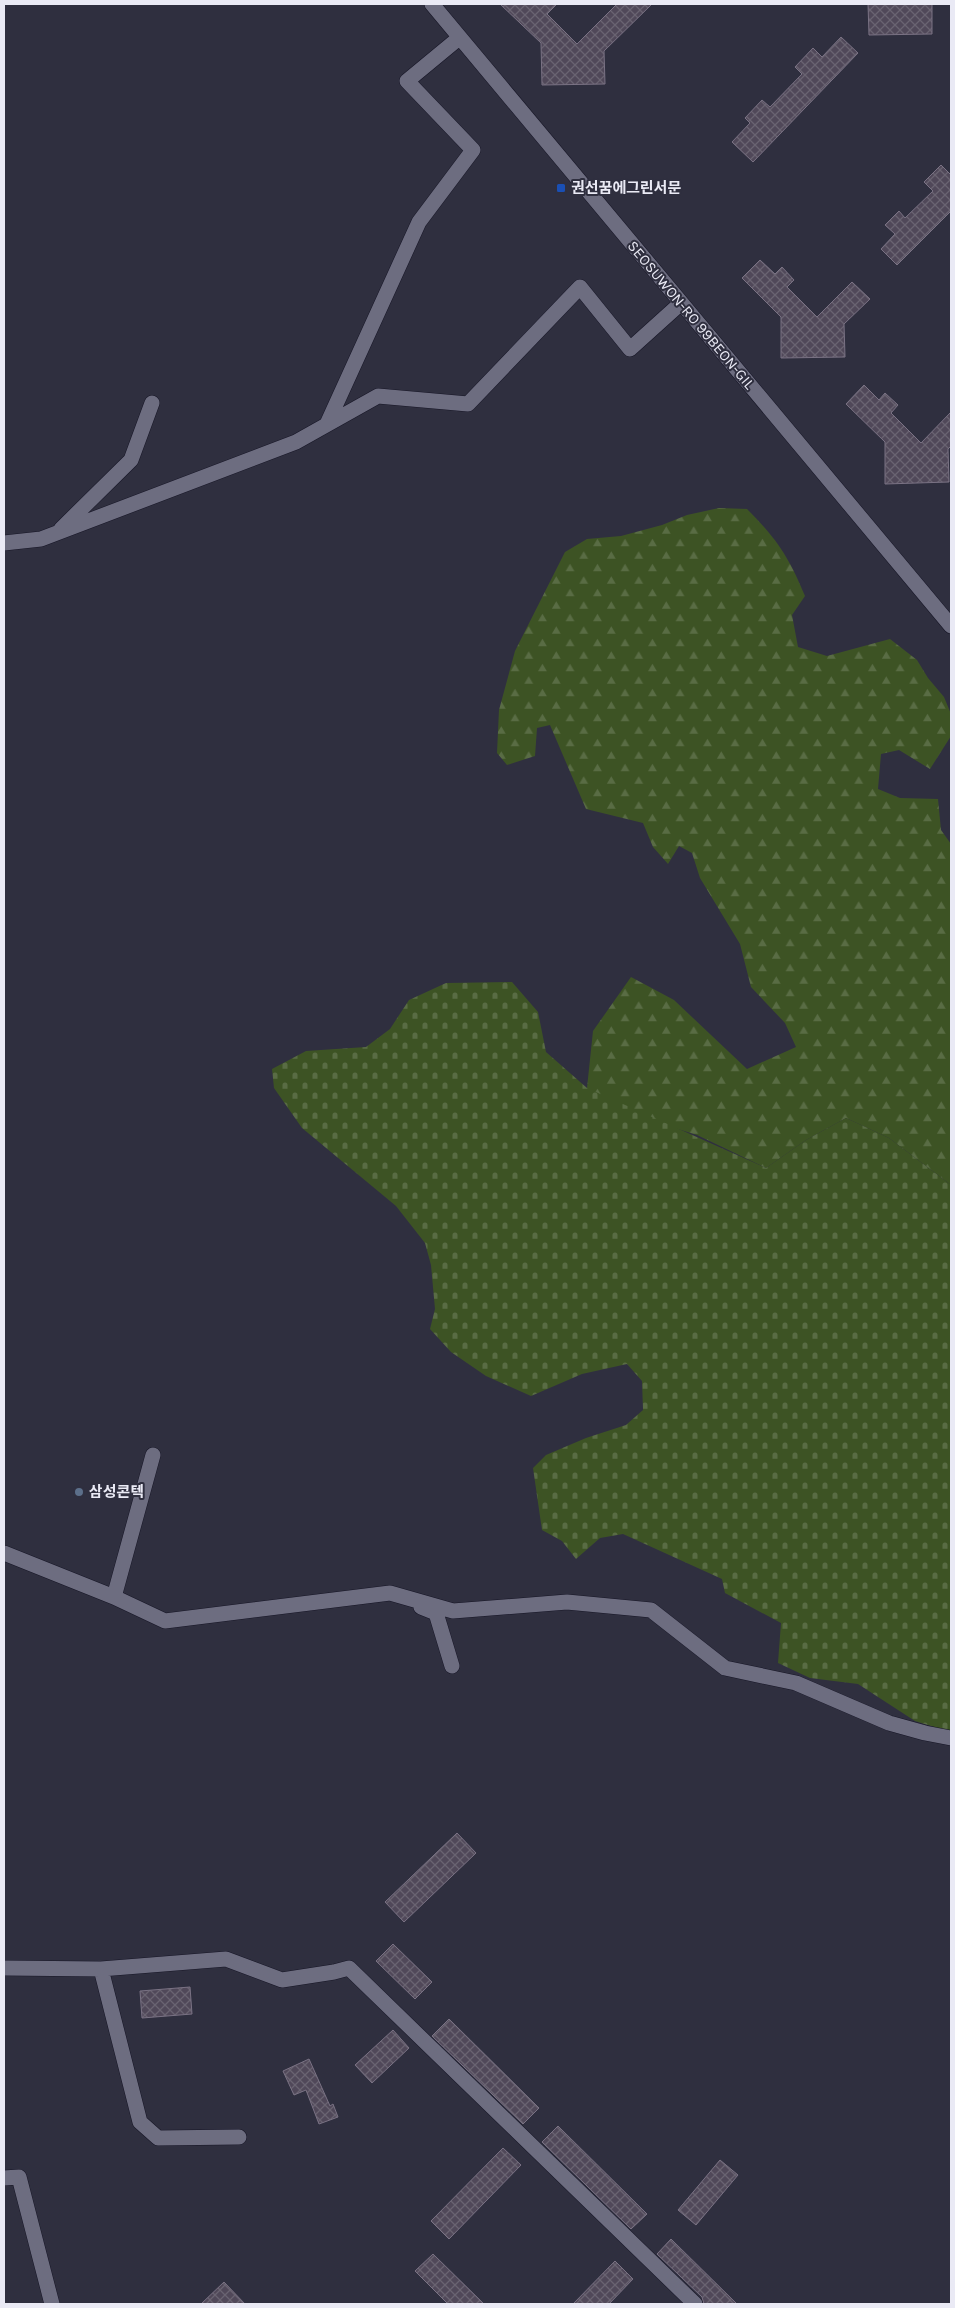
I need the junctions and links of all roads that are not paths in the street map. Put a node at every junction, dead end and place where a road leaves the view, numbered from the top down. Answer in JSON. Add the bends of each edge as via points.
{"nodes":[{"id":1,"x":432,"y":4,"type":"edge"},
{"id":2,"x":459,"y":38,"type":"junction"},
{"id":3,"x":681,"y":303,"type":"junction"},
{"id":4,"x":152,"y":403,"type":"dead end"},
{"id":5,"x":327,"y":424,"type":"junction"},
{"id":6,"x":58,"y":532,"type":"junction"},
{"id":7,"x":4,"y":543,"type":"edge"},
{"id":8,"x":951,"y":626,"type":"edge"},
{"id":9,"x":153,"y":1455,"type":"dead end"},
{"id":10,"x":4,"y":1553,"type":"edge"},
{"id":11,"x":390,"y":1593,"type":"junction"},
{"id":12,"x":114,"y":1597,"type":"junction"},
{"id":13,"x":452,"y":1666,"type":"dead end"},
{"id":14,"x":951,"y":1738,"type":"edge"},
{"id":15,"x":4,"y":1968,"type":"edge"},
{"id":16,"x":101,"y":1969,"type":"junction"},
{"id":17,"x":239,"y":2137,"type":"dead end"},
{"id":18,"x":4,"y":2178,"type":"edge"},
{"id":19,"x":52,"y":2304,"type":"edge"},
{"id":20,"x":695,"y":2304,"type":"edge"}],
"edges":[{"from":1,"to":2,"type":"street","name":"SEOSUWON-RO 99BEON-GIL"},
{"from":2,"to":3,"type":"street","name":"SEOSUWON-RO 99BEON-GIL"},
{"from":2,"to":5,"type":"street","via":[[407,81],[473,150],[419,222]]},
{"from":3,"to":5,"type":"street","via":[[630,349],[580,287],[468,404],[378,396]]},
{"from":3,"to":8,"type":"street","name":"SEOSUWON-RO 99BEON-GIL"},
{"from":4,"to":6,"type":"street","via":[[131,460]]},
{"from":5,"to":6,"type":"street","via":[[296,442]]},
{"from":6,"to":7,"type":"street","via":[[41,539]]},
{"from":9,"to":12,"type":"street"},
{"from":10,"to":12,"type":"street"},
{"from":11,"to":12,"type":"street","via":[[165,1621]]},
{"from":11,"to":13,"type":"street","via":[[436,1613]]},
{"from":11,"to":14,"type":"street","via":[[453,1611],[568,1602],[650,1610],[725,1668],[796,1682],[889,1723]]},
{"from":15,"to":16,"type":"street"},
{"from":16,"to":17,"type":"street","via":[[140,2122],[158,2138]]},
{"from":16,"to":20,"type":"street","via":[[226,1959],[282,1980],[349,1968]]},
{"from":18,"to":19,"type":"street","via":[[19,2177]]}]}
